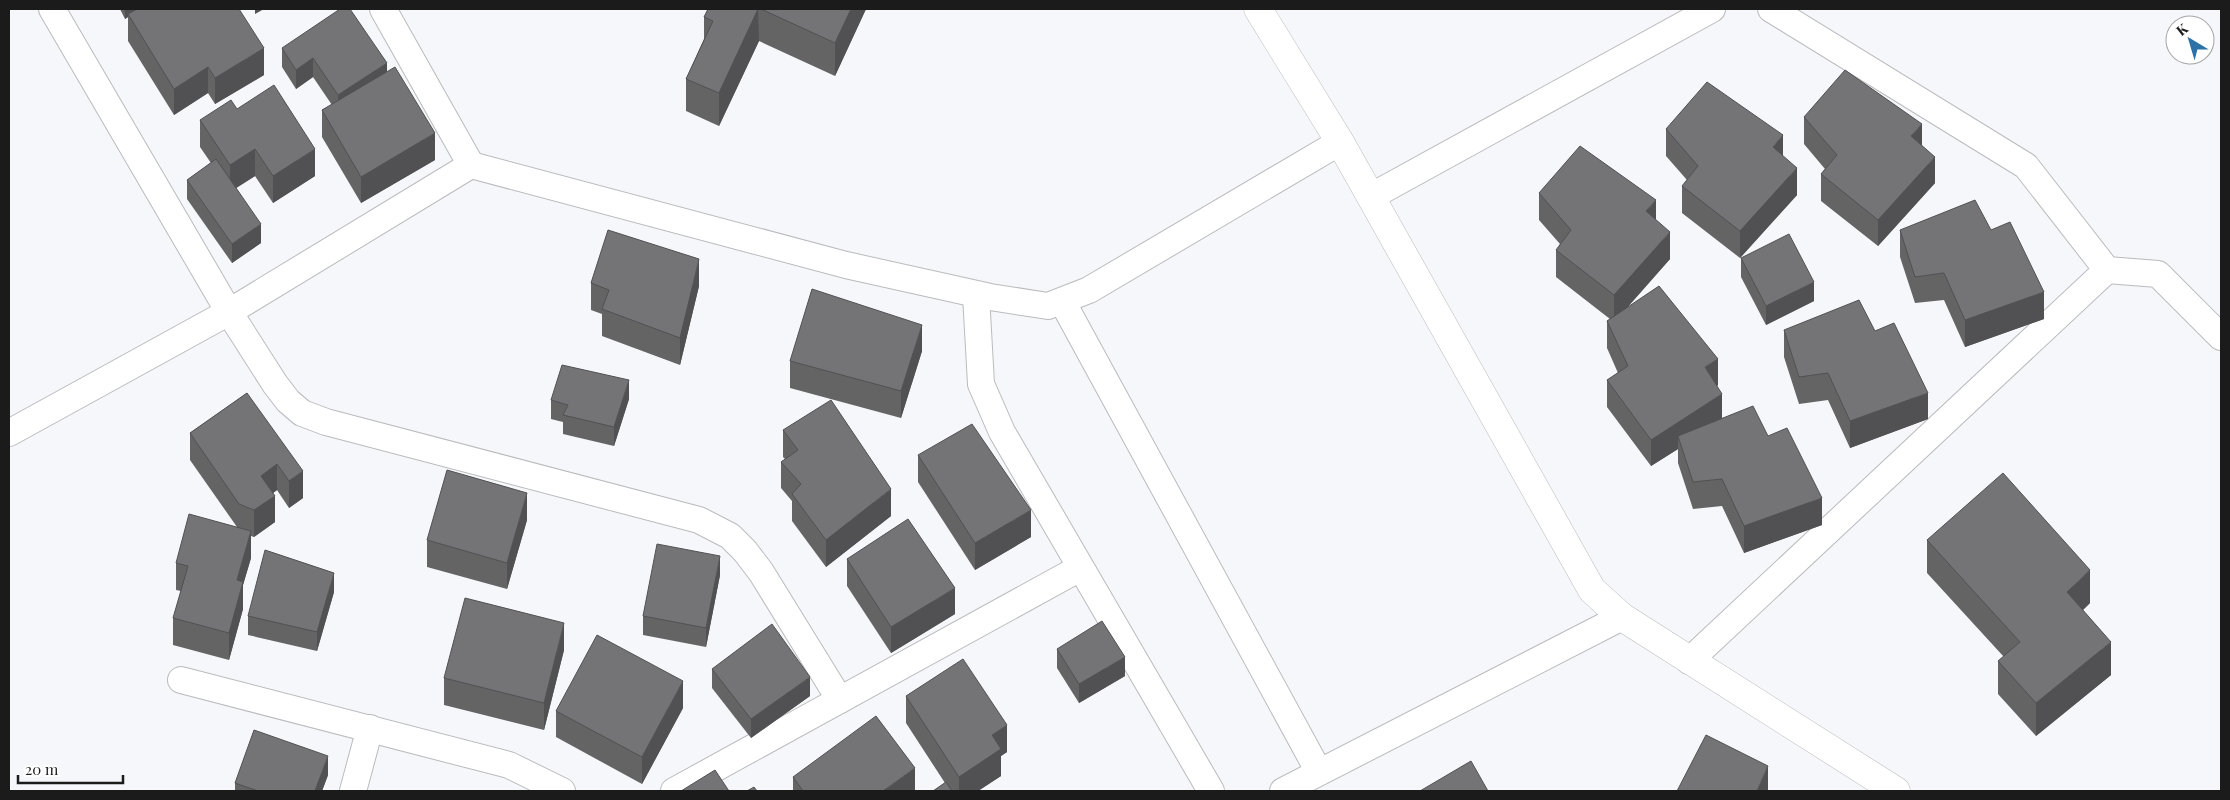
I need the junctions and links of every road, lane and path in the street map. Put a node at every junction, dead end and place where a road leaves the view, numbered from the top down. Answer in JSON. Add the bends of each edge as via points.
{"nodes":[{"id":1,"x":52,"y":9,"type":"edge"},
{"id":2,"x":383,"y":9,"type":"edge"},
{"id":3,"x":1258,"y":9,"type":"edge"},
{"id":4,"x":1712,"y":9,"type":"edge"},
{"id":5,"x":1771,"y":9,"type":"edge"},
{"id":6,"x":1340,"y":142,"type":"junction"},
{"id":7,"x":471,"y":165,"type":"junction"},
{"id":8,"x":1372,"y":196,"type":"junction"},
{"id":9,"x":2107,"y":270,"type":"junction"},
{"id":10,"x":976,"y":294,"type":"junction"},
{"id":11,"x":1062,"y":301,"type":"junction"},
{"id":12,"x":229,"y":312,"type":"junction"},
{"id":13,"x":2221,"y":337,"type":"edge"},
{"id":14,"x":9,"y":433,"type":"edge"},
{"id":15,"x":1080,"y":568,"type":"junction"},
{"id":16,"x":1622,"y":617,"type":"junction"},
{"id":17,"x":1690,"y":661,"type":"junction"},
{"id":18,"x":181,"y":680,"type":"dead end"},
{"id":19,"x":840,"y":700,"type":"junction"},
{"id":20,"x":370,"y":728,"type":"junction"},
{"id":21,"x":1319,"y":772,"type":"junction"},
{"id":22,"x":354,"y":791,"type":"edge"},
{"id":23,"x":562,"y":791,"type":"edge"},
{"id":24,"x":674,"y":791,"type":"edge"},
{"id":25,"x":1211,"y":791,"type":"edge"},
{"id":26,"x":1283,"y":791,"type":"edge"},
{"id":27,"x":1896,"y":791,"type":"edge"}],
"edges":[{"from":1,"to":12,"type":"street"},
{"from":2,"to":7,"type":"street"},
{"from":3,"to":6,"type":"street"},
{"from":4,"to":8,"type":"street"},
{"from":5,"to":9,"type":"street","via":[[2026,166]]},
{"from":6,"to":8,"type":"street"},
{"from":6,"to":11,"type":"street","via":[[1090,290]]},
{"from":7,"to":10,"type":"street","via":[[846,265]]},
{"from":7,"to":12,"type":"street"},
{"from":8,"to":16,"type":"street","via":[[1592,590]]},
{"from":9,"to":13,"type":"street","via":[[2158,274]]},
{"from":9,"to":17,"type":"street"},
{"from":10,"to":11,"type":"street","via":[[1048,306]]},
{"from":10,"to":15,"type":"street","via":[[981,384],[1002,432]]},
{"from":11,"to":21,"type":"street"},
{"from":12,"to":14,"type":"street"},
{"from":12,"to":19,"type":"street","via":[[275,384],[302,413],[699,520],[730,536],[761,572]]},
{"from":15,"to":19,"type":"street"},
{"from":15,"to":25,"type":"street"},
{"from":16,"to":17,"type":"street"},
{"from":16,"to":21,"type":"street"},
{"from":17,"to":27,"type":"street"},
{"from":18,"to":20,"type":"street"},
{"from":19,"to":24,"type":"street"},
{"from":20,"to":22,"type":"street"},
{"from":20,"to":23,"type":"street","via":[[509,765]]},
{"from":21,"to":26,"type":"street"}]}
